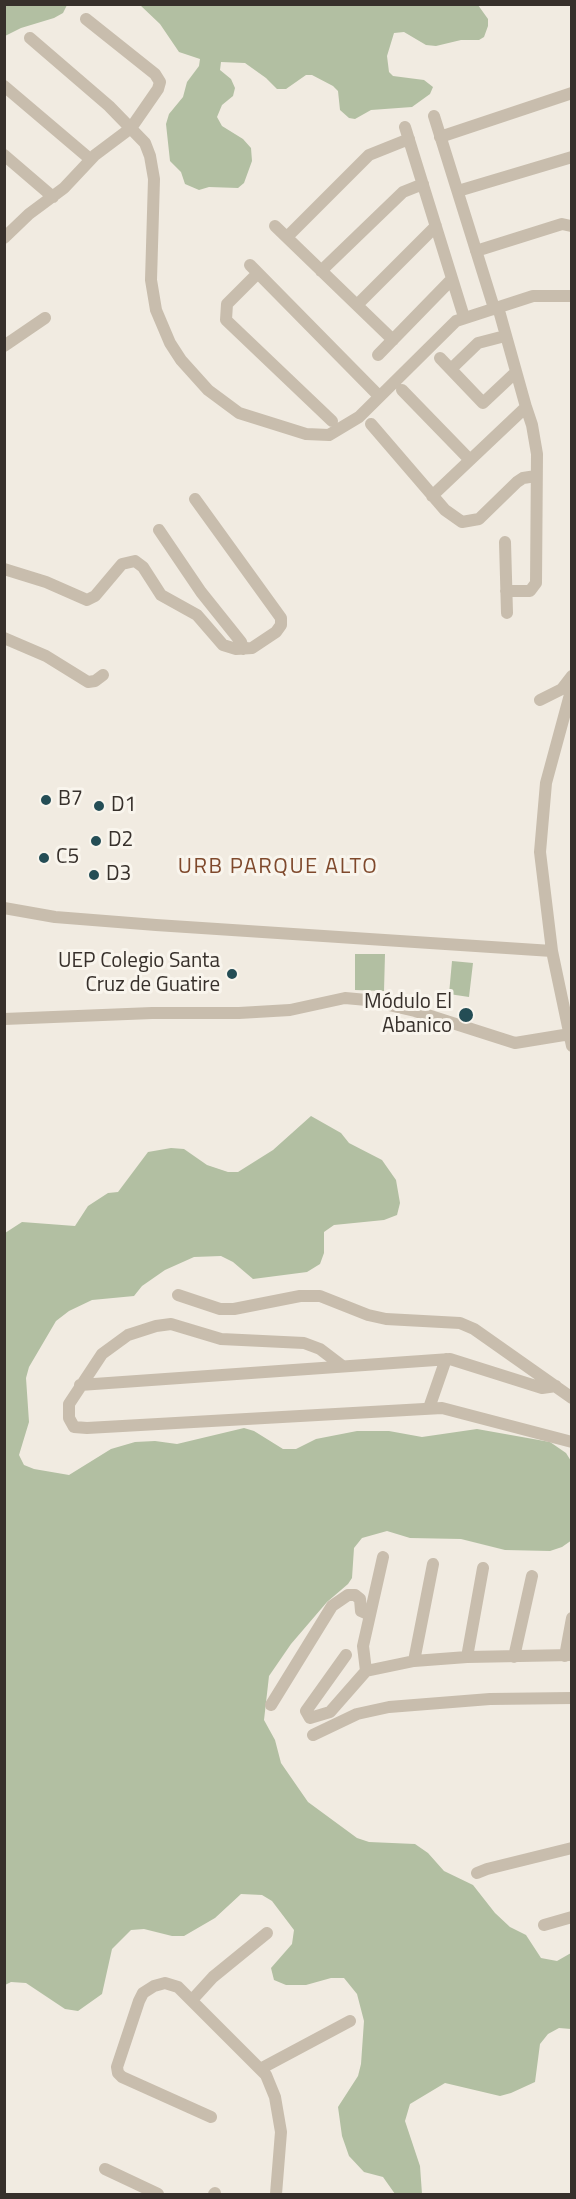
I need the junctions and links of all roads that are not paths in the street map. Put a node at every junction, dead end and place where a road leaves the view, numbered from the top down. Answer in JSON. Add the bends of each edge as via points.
{"nodes":[{"id":1,"x":86,"y":19,"type":"dead end"},
{"id":2,"x":30,"y":38,"type":"dead end"},
{"id":3,"x":4,"y":86,"type":"edge"},
{"id":4,"x":572,"y":93,"type":"edge"},
{"id":5,"x":434,"y":116,"type":"dead end"},
{"id":6,"x":131,"y":128,"type":"junction"},
{"id":7,"x":440,"y":137,"type":"junction"},
{"id":8,"x":4,"y":155,"type":"edge"},
{"id":9,"x":572,"y":157,"type":"edge"},
{"id":10,"x":90,"y":159,"type":"junction"},
{"id":11,"x":423,"y":184,"type":"junction"},
{"id":12,"x":458,"y":191,"type":"junction"},
{"id":13,"x":53,"y":196,"type":"junction"},
{"id":14,"x":275,"y":226,"type":"dead end"},
{"id":15,"x":435,"y":226,"type":"junction"},
{"id":16,"x":571,"y":226,"type":"edge"},
{"id":17,"x":7,"y":231,"type":"edge"},
{"id":18,"x":287,"y":237,"type":"junction"},
{"id":19,"x":476,"y":251,"type":"junction"},
{"id":20,"x":321,"y":271,"type":"junction"},
{"id":21,"x":452,"y":279,"type":"junction"},
{"id":22,"x":572,"y":296,"type":"edge"},
{"id":23,"x":357,"y":305,"type":"junction"},
{"id":24,"x":496,"y":308,"type":"junction"},
{"id":25,"x":464,"y":317,"type":"junction"},
{"id":26,"x":45,"y":318,"type":"dead end"},
{"id":27,"x":505,"y":336,"type":"junction"},
{"id":28,"x":393,"y":340,"type":"junction"},
{"id":29,"x":4,"y":346,"type":"edge"},
{"id":30,"x":378,"y":355,"type":"dead end"},
{"id":31,"x":440,"y":358,"type":"dead end"},
{"id":32,"x":451,"y":369,"type":"junction"},
{"id":33,"x":516,"y":372,"type":"junction"},
{"id":34,"x":402,"y":390,"type":"dead end"},
{"id":35,"x":379,"y":396,"type":"junction"},
{"id":36,"x":526,"y":407,"type":"junction"},
{"id":37,"x":332,"y":421,"type":"dead end"},
{"id":38,"x":371,"y":424,"type":"dead end"},
{"id":39,"x":470,"y":460,"type":"junction"},
{"id":40,"x":536,"y":476,"type":"junction"},
{"id":41,"x":432,"y":496,"type":"junction"},
{"id":42,"x":195,"y":499,"type":"dead end"},
{"id":43,"x":159,"y":530,"type":"dead end"},
{"id":44,"x":505,"y":542,"type":"dead end"},
{"id":45,"x":4,"y":569,"type":"edge"},
{"id":46,"x":506,"y":591,"type":"junction"},
{"id":47,"x":507,"y":613,"type":"dead end"},
{"id":48,"x":4,"y":638,"type":"edge"},
{"id":49,"x":243,"y":649,"type":"junction"},
{"id":50,"x":103,"y":675,"type":"dead end"},
{"id":51,"x":572,"y":676,"type":"edge"},
{"id":52,"x":572,"y":687,"type":"edge"},
{"id":53,"x":540,"y":700,"type":"dead end"},
{"id":54,"x":4,"y":908,"type":"edge"},
{"id":55,"x":552,"y":951,"type":"junction"},
{"id":56,"x":4,"y":1019,"type":"edge"},
{"id":57,"x":571,"y":1040,"type":"edge"},
{"id":58,"x":178,"y":1295,"type":"dead end"},
{"id":59,"x":446,"y":1359,"type":"junction"},
{"id":60,"x":341,"y":1365,"type":"junction"},
{"id":61,"x":80,"y":1385,"type":"junction"},
{"id":62,"x":556,"y":1386,"type":"junction"},
{"id":63,"x":572,"y":1398,"type":"edge"},
{"id":64,"x":429,"y":1408,"type":"junction"},
{"id":65,"x":572,"y":1442,"type":"edge"},
{"id":66,"x":383,"y":1557,"type":"dead end"},
{"id":67,"x":433,"y":1564,"type":"dead end"},
{"id":68,"x":483,"y":1568,"type":"dead end"},
{"id":69,"x":532,"y":1576,"type":"dead end"},
{"id":70,"x":370,"y":1615,"type":"junction"},
{"id":71,"x":572,"y":1618,"type":"edge"},
{"id":72,"x":346,"y":1655,"type":"dead end"},
{"id":73,"x":568,"y":1655,"type":"edge"},
{"id":74,"x":467,"y":1657,"type":"junction"},
{"id":75,"x":514,"y":1657,"type":"junction"},
{"id":76,"x":414,"y":1661,"type":"junction"},
{"id":77,"x":366,"y":1671,"type":"junction"},
{"id":78,"x":572,"y":1698,"type":"edge"},
{"id":79,"x":271,"y":1705,"type":"dead end"},
{"id":80,"x":313,"y":1734,"type":"dead end"},
{"id":81,"x":572,"y":1848,"type":"edge"},
{"id":82,"x":477,"y":1874,"type":"dead end"},
{"id":83,"x":572,"y":1917,"type":"edge"},
{"id":84,"x":544,"y":1925,"type":"dead end"},
{"id":85,"x":267,"y":1933,"type":"dead end"},
{"id":86,"x":192,"y":2000,"type":"junction"},
{"id":87,"x":350,"y":2020,"type":"dead end"},
{"id":88,"x":262,"y":2068,"type":"junction"},
{"id":89,"x":211,"y":2117,"type":"dead end"},
{"id":90,"x":105,"y":2169,"type":"dead end"},
{"id":91,"x":158,"y":2194,"type":"edge"},
{"id":92,"x":276,"y":2194,"type":"edge"}],
"edges":[{"from":1,"to":6,"type":"street","via":[[159,80],[158,89]]},
{"from":2,"to":6,"type":"street"},
{"from":3,"to":10,"type":"street"},
{"from":4,"to":7,"type":"street"},
{"from":5,"to":7,"type":"street"},
{"from":6,"to":10,"type":"street"},
{"from":6,"to":35,"type":"street","via":[[145,144],[152,163],[154,302],[170,343],[208,390],[250,418],[318,435],[329,435],[351,424]]},
{"from":7,"to":12,"type":"street"},
{"from":8,"to":13,"type":"street"},
{"from":9,"to":12,"type":"street"},
{"from":10,"to":13,"type":"street"},
{"from":11,"to":15,"type":"street"},
{"from":11,"to":18,"type":"street","via":[[407,133],[369,155]]},
{"from":11,"to":20,"type":"street","via":[[403,192]]},
{"from":12,"to":19,"type":"street"},
{"from":13,"to":17,"type":"street"},
{"from":14,"to":18,"type":"street"},
{"from":15,"to":21,"type":"street"},
{"from":15,"to":23,"type":"street"},
{"from":16,"to":19,"type":"street","via":[[562,224]]},
{"from":18,"to":20,"type":"street"},
{"from":19,"to":24,"type":"street"},
{"from":20,"to":23,"type":"street"},
{"from":21,"to":25,"type":"street"},
{"from":21,"to":28,"type":"street"},
{"from":22,"to":24,"type":"street","via":[[533,296]]},
{"from":23,"to":28,"type":"street"},
{"from":24,"to":25,"type":"street"},
{"from":24,"to":27,"type":"street"},
{"from":25,"to":35,"type":"street","via":[[448,326]]},
{"from":26,"to":29,"type":"street"},
{"from":27,"to":32,"type":"street","via":[[478,343]]},
{"from":27,"to":33,"type":"street"},
{"from":28,"to":30,"type":"street"},
{"from":31,"to":32,"type":"street"},
{"from":32,"to":33,"type":"street","via":[[483,403]]},
{"from":33,"to":36,"type":"street"},
{"from":34,"to":39,"type":"street"},
{"from":35,"to":37,"type":"street","via":[[254,269],[226,304],[226,320]]},
{"from":36,"to":39,"type":"street"},
{"from":36,"to":40,"type":"street","via":[[536,442]]},
{"from":38,"to":41,"type":"street"},
{"from":39,"to":41,"type":"street"},
{"from":40,"to":41,"type":"street","via":[[517,482],[472,522],[455,519]]},
{"from":40,"to":46,"type":"street","via":[[536,585],[530,591]]},
{"from":42,"to":49,"type":"street","via":[[281,618],[281,625],[272,635],[252,648]]},
{"from":43,"to":49,"type":"street","via":[[201,592],[242,642]]},
{"from":44,"to":46,"type":"street"},
{"from":45,"to":49,"type":"street","via":[[87,600],[122,564],[135,561],[144,567],[165,598],[197,615],[223,645]]},
{"from":46,"to":47,"type":"street"},
{"from":48,"to":50,"type":"street","via":[[46,656],[88,682]]},
{"from":51,"to":53,"type":"street","via":[[562,689]]},
{"from":52,"to":55,"type":"street","via":[[543,800],[540,852]]},
{"from":54,"to":55,"type":"street","via":[[156,925]]},
{"from":55,"to":57,"type":"street"},
{"from":56,"to":57,"type":"street","via":[[260,1012],[291,1010],[345,998],[415,1011],[515,1042]]},
{"from":58,"to":62,"type":"street","via":[[220,1309],[320,1296],[386,1319],[460,1323]]},
{"from":59,"to":60,"type":"street"},
{"from":59,"to":62,"type":"street","via":[[542,1388]]},
{"from":59,"to":64,"type":"street"},
{"from":60,"to":61,"type":"street"},
{"from":60,"to":61,"type":"street","via":[[320,1349],[304,1343],[220,1339],[171,1324],[128,1335],[102,1354]]},
{"from":61,"to":64,"type":"street","via":[[69,1404],[69,1418],[74,1427],[87,1428]]},
{"from":62,"to":63,"type":"street"},
{"from":64,"to":65,"type":"street"},
{"from":66,"to":70,"type":"street"},
{"from":67,"to":76,"type":"street"},
{"from":68,"to":74,"type":"street"},
{"from":69,"to":75,"type":"street"},
{"from":70,"to":77,"type":"street","via":[[363,1646]]},
{"from":70,"to":79,"type":"street","via":[[361,1611],[360,1599],[355,1595],[348,1595],[332,1606]]},
{"from":71,"to":73,"type":"street"},
{"from":72,"to":77,"type":"street","via":[[306,1711],[310,1718],[330,1712]]},
{"from":73,"to":75,"type":"street"},
{"from":74,"to":75,"type":"street"},
{"from":74,"to":76,"type":"street"},
{"from":76,"to":77,"type":"street"},
{"from":78,"to":80,"type":"street","via":[[490,1699],[389,1707],[357,1714]]},
{"from":81,"to":82,"type":"street"},
{"from":83,"to":84,"type":"street"},
{"from":85,"to":86,"type":"street","via":[[213,1977]]},
{"from":86,"to":88,"type":"street"},
{"from":86,"to":89,"type":"street","via":[[169,1983],[147,1990],[139,2001],[117,2070],[122,2077]]},
{"from":87,"to":88,"type":"street"},
{"from":88,"to":92,"type":"street","via":[[273,2089],[280,2122]]},
{"from":90,"to":91,"type":"street"}]}
